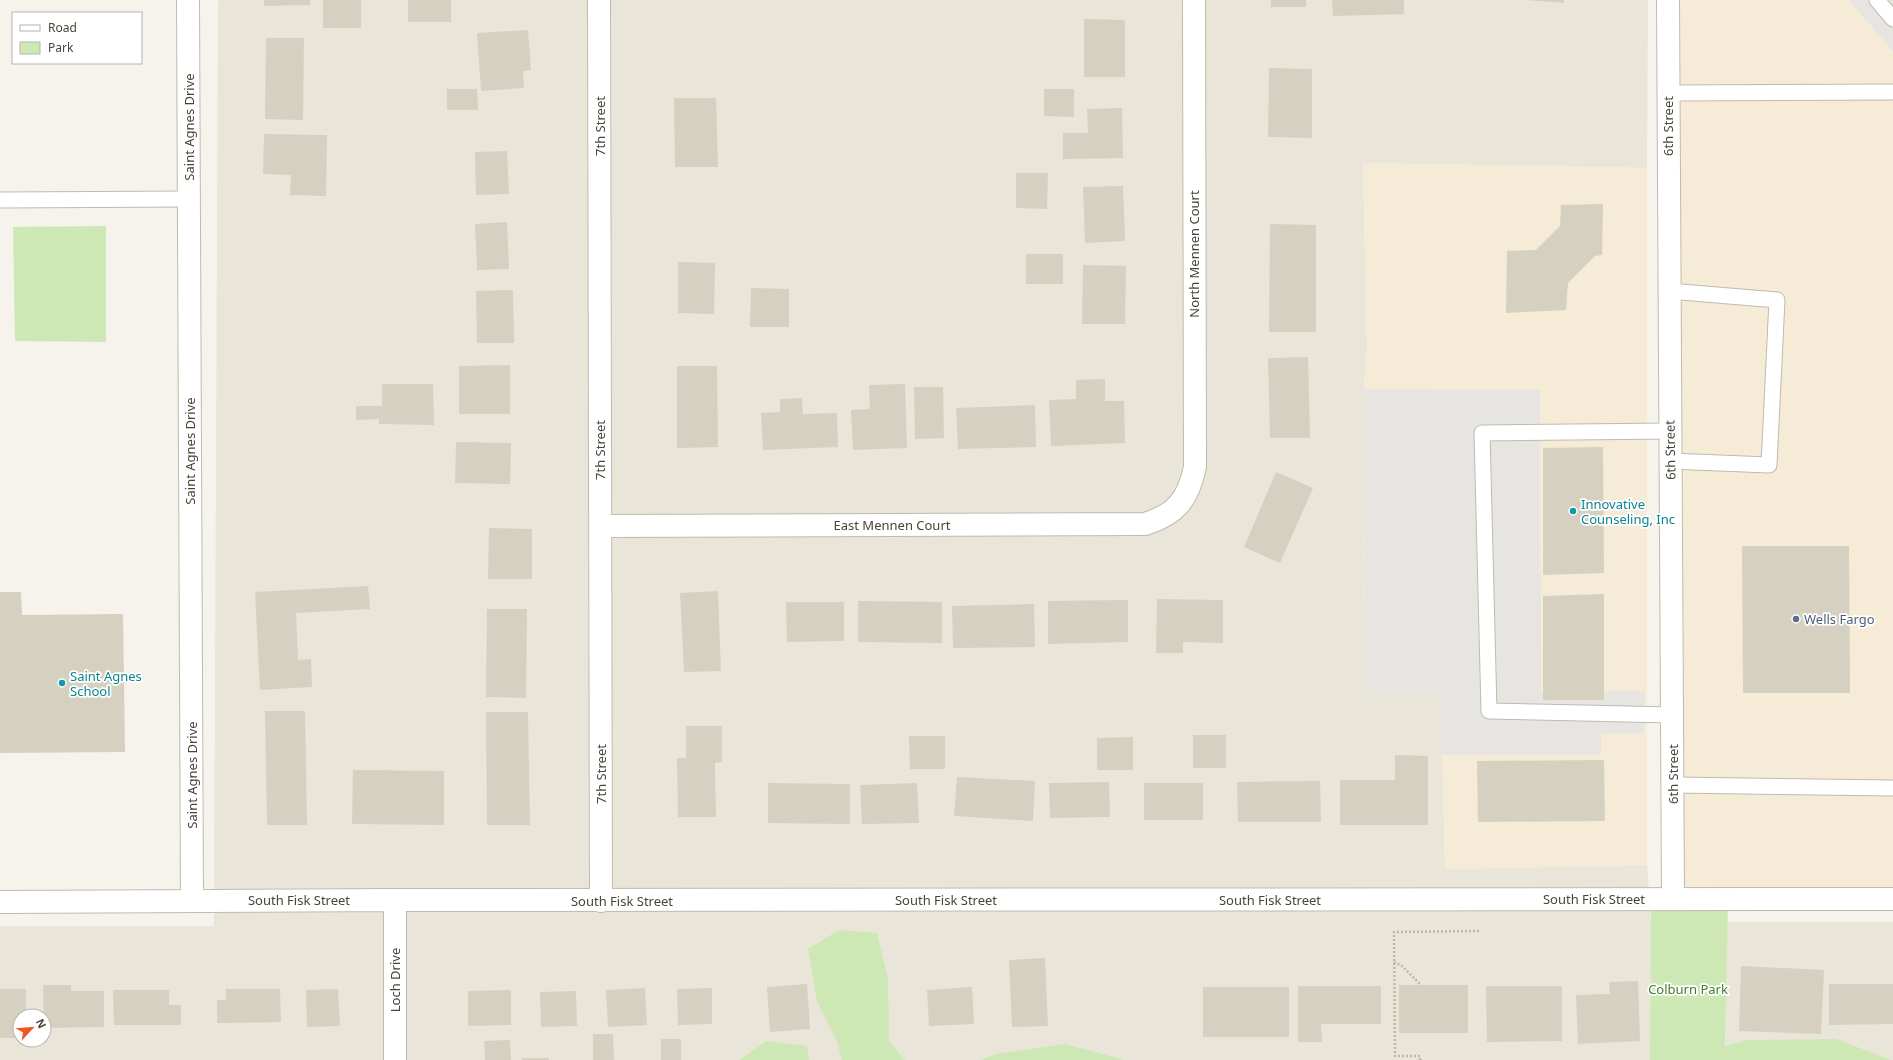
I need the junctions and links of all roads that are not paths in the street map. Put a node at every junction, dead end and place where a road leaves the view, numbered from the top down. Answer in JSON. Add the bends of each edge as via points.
{"nodes":[{"id":1,"x":188,"y":0,"type":"edge"},
{"id":2,"x":599,"y":0,"type":"edge"},
{"id":3,"x":1194,"y":0,"type":"edge"},
{"id":4,"x":1668,"y":0,"type":"edge"},
{"id":5,"x":1876,"y":0,"type":"edge"},
{"id":6,"x":1893,"y":19,"type":"edge"},
{"id":7,"x":1893,"y":92,"type":"edge"},
{"id":8,"x":1668,"y":93,"type":"junction"},
{"id":9,"x":189,"y":199,"type":"junction"},
{"id":10,"x":0,"y":200,"type":"edge"},
{"id":11,"x":1669,"y":291,"type":"junction"},
{"id":12,"x":1670,"y":431,"type":"junction"},
{"id":13,"x":1670,"y":461,"type":"junction"},
{"id":14,"x":1179,"y":505,"type":"joint"},
{"id":15,"x":600,"y":526,"type":"junction"},
{"id":16,"x":1672,"y":715,"type":"junction"},
{"id":17,"x":1673,"y":785,"type":"junction"},
{"id":18,"x":1893,"y":788,"type":"edge"},
{"id":19,"x":1673,"y":899,"type":"junction"},
{"id":20,"x":1893,"y":899,"type":"edge"},
{"id":21,"x":395,"y":900,"type":"junction"},
{"id":22,"x":192,"y":901,"type":"junction"},
{"id":23,"x":601,"y":901,"type":"junction"},
{"id":24,"x":0,"y":902,"type":"edge"},
{"id":25,"x":395,"y":1060,"type":"edge"}],
"edges":[{"from":1,"to":9,"type":"street","name":"Saint Agnes Drive"},
{"from":2,"to":15,"type":"street","name":"7th Street"},
{"from":3,"to":14,"type":"street","name":"North Mennen Court","via":[[1195,467],[1190,488]]},
{"from":4,"to":8,"type":"street","name":"6th Street"},
{"from":5,"to":6,"type":"lane"},
{"from":7,"to":8,"type":"lane"},
{"from":8,"to":11,"type":"street","name":"6th Street"},
{"from":9,"to":10,"type":"lane"},
{"from":9,"to":22,"type":"street","name":"Saint Agnes Drive"},
{"from":11,"to":12,"type":"street","name":"6th Street"},
{"from":11,"to":13,"type":"lane","via":[[1777,300],[1769,465]]},
{"from":12,"to":13,"type":"street","name":"6th Street"},
{"from":12,"to":16,"type":"lane","via":[[1482,433],[1489,711]]},
{"from":13,"to":16,"type":"street","name":"6th Street"},
{"from":14,"to":15,"type":"street","name":"East Mennen Court","via":[[1160,519],[1145,524]]},
{"from":15,"to":23,"type":"street","name":"7th Street"},
{"from":16,"to":17,"type":"street","name":"6th Street"},
{"from":17,"to":18,"type":"lane"},
{"from":17,"to":19,"type":"street","name":"6th Street"},
{"from":19,"to":20,"type":"street","name":"South Fisk Street"},
{"from":19,"to":23,"type":"street","name":"South Fisk Street"},
{"from":21,"to":22,"type":"street","name":"South Fisk Street"},
{"from":21,"to":23,"type":"street","name":"South Fisk Street"},
{"from":21,"to":25,"type":"street","name":"Loch Drive"},
{"from":22,"to":24,"type":"street","name":"South Fisk Street"}]}
